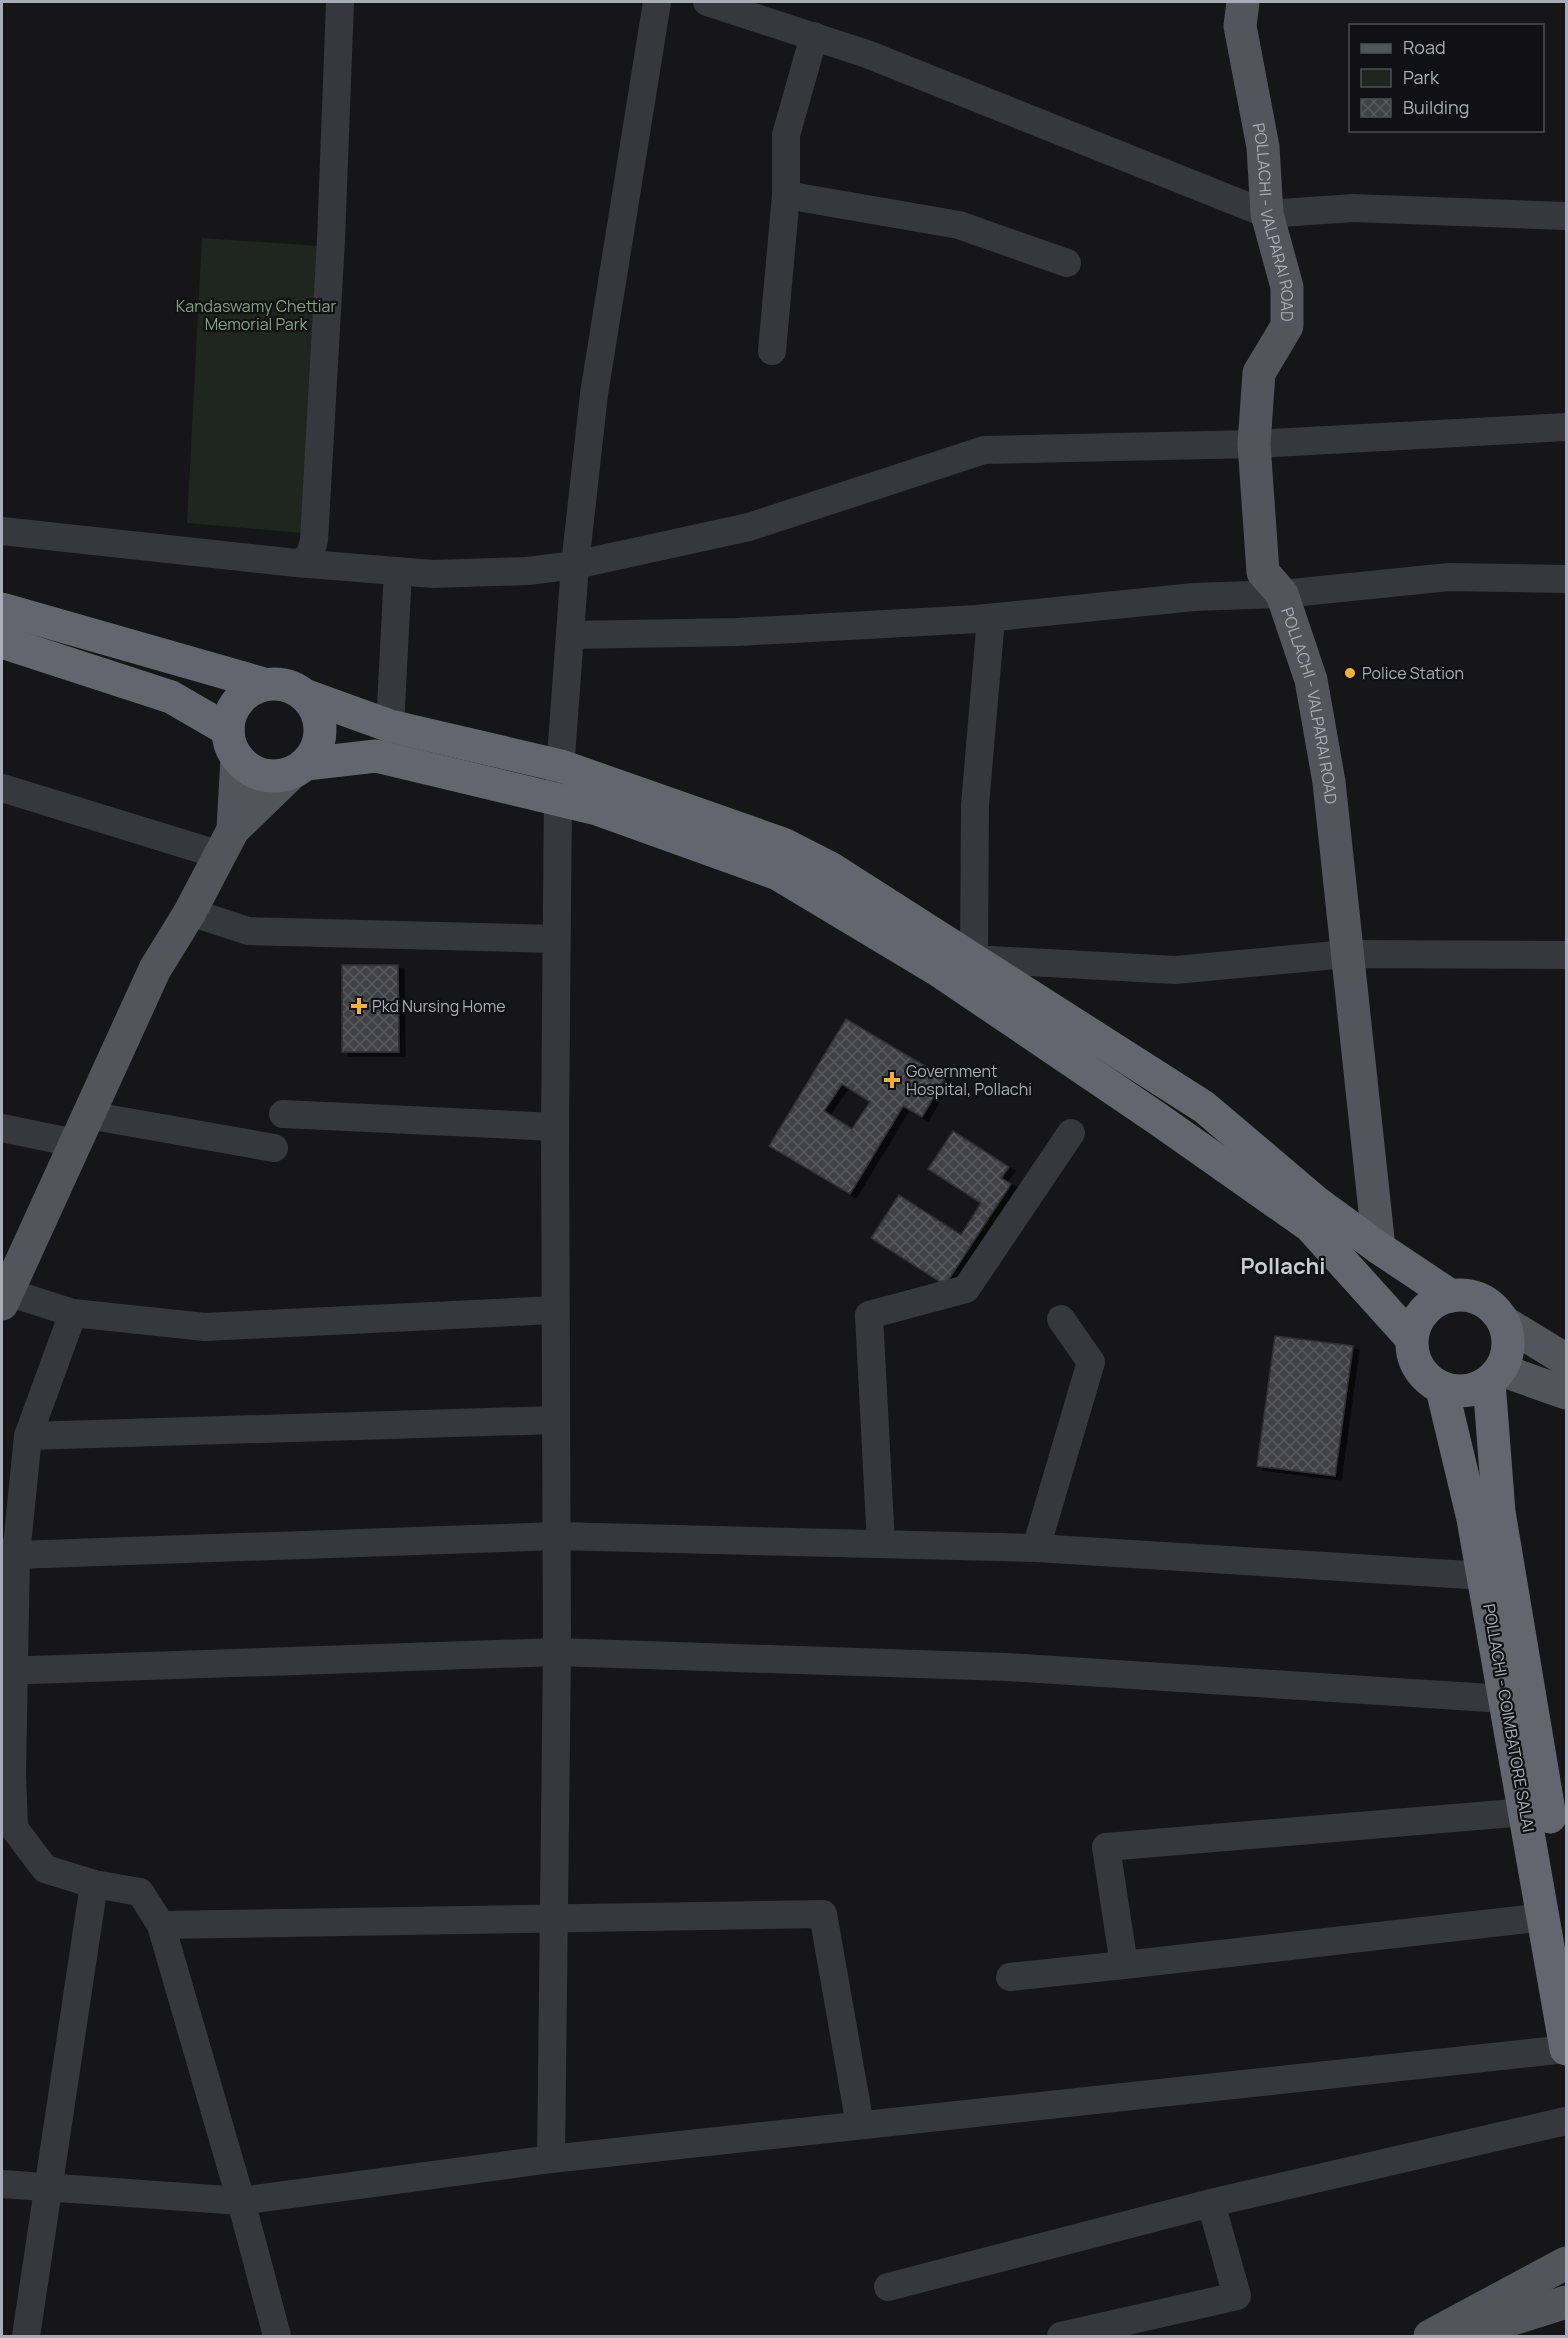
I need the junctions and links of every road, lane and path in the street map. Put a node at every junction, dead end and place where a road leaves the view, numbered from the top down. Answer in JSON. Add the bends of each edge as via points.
{"nodes":[{"id":1,"x":340,"y":2,"type":"edge"},
{"id":2,"x":657,"y":2,"type":"edge"},
{"id":3,"x":707,"y":2,"type":"edge"},
{"id":4,"x":1243,"y":2,"type":"edge"},
{"id":5,"x":736,"y":6,"type":"edge"},
{"id":6,"x":814,"y":36,"type":"junction"},
{"id":7,"x":786,"y":195,"type":"junction"},
{"id":8,"x":1267,"y":214,"type":"junction"},
{"id":9,"x":1566,"y":216,"type":"edge"},
{"id":10,"x":1067,"y":263,"type":"dead end"},
{"id":11,"x":772,"y":351,"type":"dead end"},
{"id":12,"x":1566,"y":427,"type":"edge"},
{"id":13,"x":1254,"y":444,"type":"junction"},
{"id":14,"x":2,"y":531,"type":"edge"},
{"id":15,"x":296,"y":563,"type":"junction"},
{"id":16,"x":575,"y":565,"type":"junction"},
{"id":17,"x":398,"y":571,"type":"junction"},
{"id":18,"x":1566,"y":579,"type":"edge"},
{"id":19,"x":1282,"y":594,"type":"junction"},
{"id":20,"x":2,"y":609,"type":"edge"},
{"id":21,"x":991,"y":618,"type":"junction"},
{"id":22,"x":572,"y":635,"type":"junction"},
{"id":23,"x":2,"y":642,"type":"edge"},
{"id":24,"x":264,"y":684,"type":"junction"},
{"id":25,"x":307,"y":696,"type":"junction"},
{"id":26,"x":390,"y":726,"type":"junction"},
{"id":27,"x":232,"y":743,"type":"junction"},
{"id":28,"x":561,"y":766,"type":"junction"},
{"id":29,"x":299,"y":768,"type":"junction"},
{"id":30,"x":2,"y":789,"type":"edge"},
{"id":31,"x":558,"y":798,"type":"junction"},
{"id":32,"x":226,"y":842,"type":"junction"},
{"id":33,"x":190,"y":912,"type":"junction"},
{"id":34,"x":556,"y":939,"type":"junction"},
{"id":35,"x":1347,"y":954,"type":"junction"},
{"id":36,"x":1566,"y":955,"type":"edge"},
{"id":37,"x":974,"y":960,"type":"junction"},
{"id":38,"x":283,"y":1114,"type":"dead end"},
{"id":39,"x":555,"y":1127,"type":"junction"},
{"id":40,"x":2,"y":1128,"type":"edge"},
{"id":41,"x":81,"y":1129,"type":"junction"},
{"id":42,"x":1071,"y":1133,"type":"dead end"},
{"id":43,"x":274,"y":1148,"type":"dead end"},
{"id":44,"x":1379,"y":1248,"type":"junction"},
{"id":45,"x":6,"y":1285,"type":"edge"},
{"id":46,"x":1451,"y":1296,"type":"junction"},
{"id":47,"x":555,"y":1310,"type":"junction"},
{"id":48,"x":73,"y":1313,"type":"junction"},
{"id":49,"x":1061,"y":1319,"type":"dead end"},
{"id":50,"x":1504,"y":1322,"type":"junction"},
{"id":51,"x":1411,"y":1338,"type":"junction"},
{"id":52,"x":1566,"y":1360,"type":"edge"},
{"id":53,"x":1495,"y":1376,"type":"junction"},
{"id":54,"x":1442,"y":1389,"type":"junction"},
{"id":55,"x":1566,"y":1393,"type":"edge"},
{"id":56,"x":555,"y":1420,"type":"junction"},
{"id":57,"x":28,"y":1436,"type":"junction"},
{"id":58,"x":557,"y":1536,"type":"junction"},
{"id":59,"x":881,"y":1544,"type":"junction"},
{"id":60,"x":1036,"y":1548,"type":"junction"},
{"id":61,"x":9,"y":1553,"type":"edge"},
{"id":62,"x":1484,"y":1576,"type":"junction"},
{"id":63,"x":557,"y":1652,"type":"junction"},
{"id":64,"x":7,"y":1671,"type":"edge"},
{"id":65,"x":1505,"y":1699,"type":"junction"},
{"id":66,"x":1526,"y":1812,"type":"junction"},
{"id":67,"x":94,"y":1884,"type":"junction"},
{"id":68,"x":1555,"y":1915,"type":"edge"},
{"id":69,"x":554,"y":1918,"type":"junction"},
{"id":70,"x":161,"y":1924,"type":"junction"},
{"id":71,"x":1124,"y":1965,"type":"junction"},
{"id":72,"x":1010,"y":1977,"type":"dead end"},
{"id":73,"x":1566,"y":2049,"type":"edge"},
{"id":74,"x":1566,"y":2121,"type":"edge"},
{"id":75,"x":860,"y":2125,"type":"junction"},
{"id":76,"x":551,"y":2159,"type":"junction"},
{"id":77,"x":2,"y":2184,"type":"edge"},
{"id":78,"x":50,"y":2188,"type":"junction"},
{"id":79,"x":241,"y":2201,"type":"junction"},
{"id":80,"x":1211,"y":2203,"type":"junction"},
{"id":81,"x":1566,"y":2263,"type":"edge"},
{"id":82,"x":888,"y":2287,"type":"dead end"},
{"id":83,"x":1566,"y":2302,"type":"edge"},
{"id":84,"x":26,"y":2337,"type":"edge"},
{"id":85,"x":277,"y":2337,"type":"edge"},
{"id":86,"x":1061,"y":2337,"type":"edge"},
{"id":87,"x":1430,"y":2337,"type":"edge"},
{"id":88,"x":1477,"y":2337,"type":"edge"}],
"edges":[{"from":1,"to":15,"type":"street","via":[[314,540],[309,558]]},
{"from":2,"to":16,"type":"street","via":[[594,394]]},
{"from":3,"to":5,"type":"street"},
{"from":4,"to":8,"type":"main road","name":"POLLACHI - VALPARAI ROAD","via":[[1240,26],[1263,147]]},
{"from":5,"to":6,"type":"street"},
{"from":6,"to":7,"type":"street","via":[[786,135]]},
{"from":6,"to":8,"type":"street"},
{"from":7,"to":10,"type":"street","via":[[959,225]]},
{"from":7,"to":11,"type":"street"},
{"from":8,"to":9,"type":"street","via":[[1353,208]]},
{"from":8,"to":13,"type":"main road","name":"POLLACHI - VALPARAI ROAD","via":[[1287,287],[1287,326],[1259,373]]},
{"from":12,"to":13,"type":"street"},
{"from":13,"to":16,"type":"street","via":[[984,450],[749,527]]},
{"from":13,"to":19,"type":"main road","name":"POLLACHI - VALPARAI ROAD","via":[[1263,572]]},
{"from":14,"to":15,"type":"street"},
{"from":15,"to":17,"type":"street"},
{"from":16,"to":17,"type":"street","via":[[528,571]]},
{"from":16,"to":22,"type":"street"},
{"from":17,"to":26,"type":"street"},
{"from":18,"to":19,"type":"street","via":[[1449,577]]},
{"from":19,"to":21,"type":"street","via":[[1194,597]]},
{"from":19,"to":35,"type":"main road","name":"POLLACHI - VALPARAI ROAD","via":[[1311,680],[1329,782]]},
{"from":20,"to":24,"type":"highway"},
{"from":21,"to":22,"type":"street","via":[[748,631]]},
{"from":21,"to":37,"type":"street","via":[[975,806]]},
{"from":22,"to":28,"type":"street"},
{"from":23,"to":27,"type":"highway","via":[[171,696]]},
{"from":24,"to":25,"type":"highway","via":[[279,683]]},
{"from":24,"to":27,"type":"highway","via":[[238,701],[230,715]]},
{"from":25,"to":26,"type":"highway"},
{"from":25,"to":29,"type":"highway","via":[[321,724],[320,738],[315,753]]},
{"from":26,"to":28,"type":"highway"},
{"from":27,"to":29,"type":"highway","via":[[249,769],[263,775],[278,776]]},
{"from":27,"to":32,"type":"main road"},
{"from":28,"to":31,"type":"street"},
{"from":28,"to":37,"type":"highway","via":[[783,844],[830,868]]},
{"from":29,"to":31,"type":"highway","via":[[376,756]]},
{"from":29,"to":32,"type":"main road"},
{"from":30,"to":32,"type":"street"},
{"from":31,"to":34,"type":"street"},
{"from":31,"to":51,"type":"highway","via":[[778,874],[938,970],[1310,1226]]},
{"from":32,"to":33,"type":"main road"},
{"from":33,"to":34,"type":"street","via":[[248,931]]},
{"from":33,"to":41,"type":"main road","via":[[154,969]]},
{"from":34,"to":39,"type":"street"},
{"from":35,"to":36,"type":"street"},
{"from":35,"to":37,"type":"street","via":[[1175,970]]},
{"from":35,"to":44,"type":"main road","name":"POLLACHI - VALPARAI ROAD"},
{"from":37,"to":44,"type":"highway","via":[[1204,1107],[1316,1202]]},
{"from":38,"to":39,"type":"street"},
{"from":39,"to":47,"type":"street"},
{"from":40,"to":41,"type":"street"},
{"from":41,"to":43,"type":"street"},
{"from":41,"to":45,"type":"main road"},
{"from":42,"to":59,"type":"street","via":[[966,1289],[869,1315]]},
{"from":44,"to":46,"type":"highway"},
{"from":45,"to":48,"type":"street"},
{"from":46,"to":50,"type":"highway","via":[[1481,1299]]},
{"from":46,"to":51,"type":"highway","via":[[1423,1310]]},
{"from":47,"to":48,"type":"street","via":[[206,1327]]},
{"from":47,"to":56,"type":"street"},
{"from":48,"to":57,"type":"street"},
{"from":49,"to":60,"type":"street","via":[[1091,1362]]},
{"from":50,"to":52,"type":"main road"},
{"from":50,"to":53,"type":"highway","name":"POLLACHI - COIMBATORE SALAI","via":[[1507,1355]]},
{"from":51,"to":54,"type":"highway","via":[[1417,1369]]},
{"from":53,"to":54,"type":"highway","via":[[1475,1390]]},
{"from":53,"to":55,"type":"main road"},
{"from":53,"to":68,"type":"highway","name":"POLLACHI - COIMBATORE SALAI","via":[[1499,1512]]},
{"from":54,"to":62,"type":"highway","name":"POLLACHI - COIMBATORE SALAI"},
{"from":56,"to":57,"type":"street"},
{"from":56,"to":58,"type":"street"},
{"from":57,"to":61,"type":"street"},
{"from":58,"to":59,"type":"street"},
{"from":58,"to":61,"type":"street"},
{"from":58,"to":63,"type":"street"},
{"from":59,"to":60,"type":"street"},
{"from":60,"to":62,"type":"street"},
{"from":61,"to":64,"type":"street"},
{"from":62,"to":65,"type":"highway","name":"POLLACHI - COIMBATORE SALAI"},
{"from":63,"to":64,"type":"street"},
{"from":63,"to":65,"type":"street","via":[[1007,1667]]},
{"from":63,"to":69,"type":"street"},
{"from":64,"to":67,"type":"street","via":[[14,1828],[45,1869]]},
{"from":65,"to":66,"type":"highway","name":"POLLACHI - COIMBATORE SALAI"},
{"from":66,"to":68,"type":"highway","name":"POLLACHI - COIMBATORE SALAI"},
{"from":66,"to":71,"type":"street","via":[[1106,1847]]},
{"from":67,"to":70,"type":"street","via":[[140,1892]]},
{"from":67,"to":78,"type":"street"},
{"from":68,"to":71,"type":"street"},
{"from":68,"to":73,"type":"highway","name":"POLLACHI - COIMBATORE SALAI"},
{"from":69,"to":70,"type":"street"},
{"from":69,"to":75,"type":"street","via":[[823,1914]]},
{"from":69,"to":76,"type":"street"},
{"from":70,"to":79,"type":"street"},
{"from":71,"to":72,"type":"street"},
{"from":73,"to":75,"type":"street"},
{"from":74,"to":80,"type":"street"},
{"from":75,"to":76,"type":"street"},
{"from":76,"to":79,"type":"street"},
{"from":77,"to":78,"type":"street"},
{"from":78,"to":79,"type":"street"},
{"from":78,"to":84,"type":"street"},
{"from":79,"to":85,"type":"street"},
{"from":80,"to":82,"type":"street"},
{"from":80,"to":86,"type":"street","via":[[1237,2296]]},
{"from":81,"to":87,"type":"main road"},
{"from":83,"to":88,"type":"main road","via":[[1503,2322]]}]}
